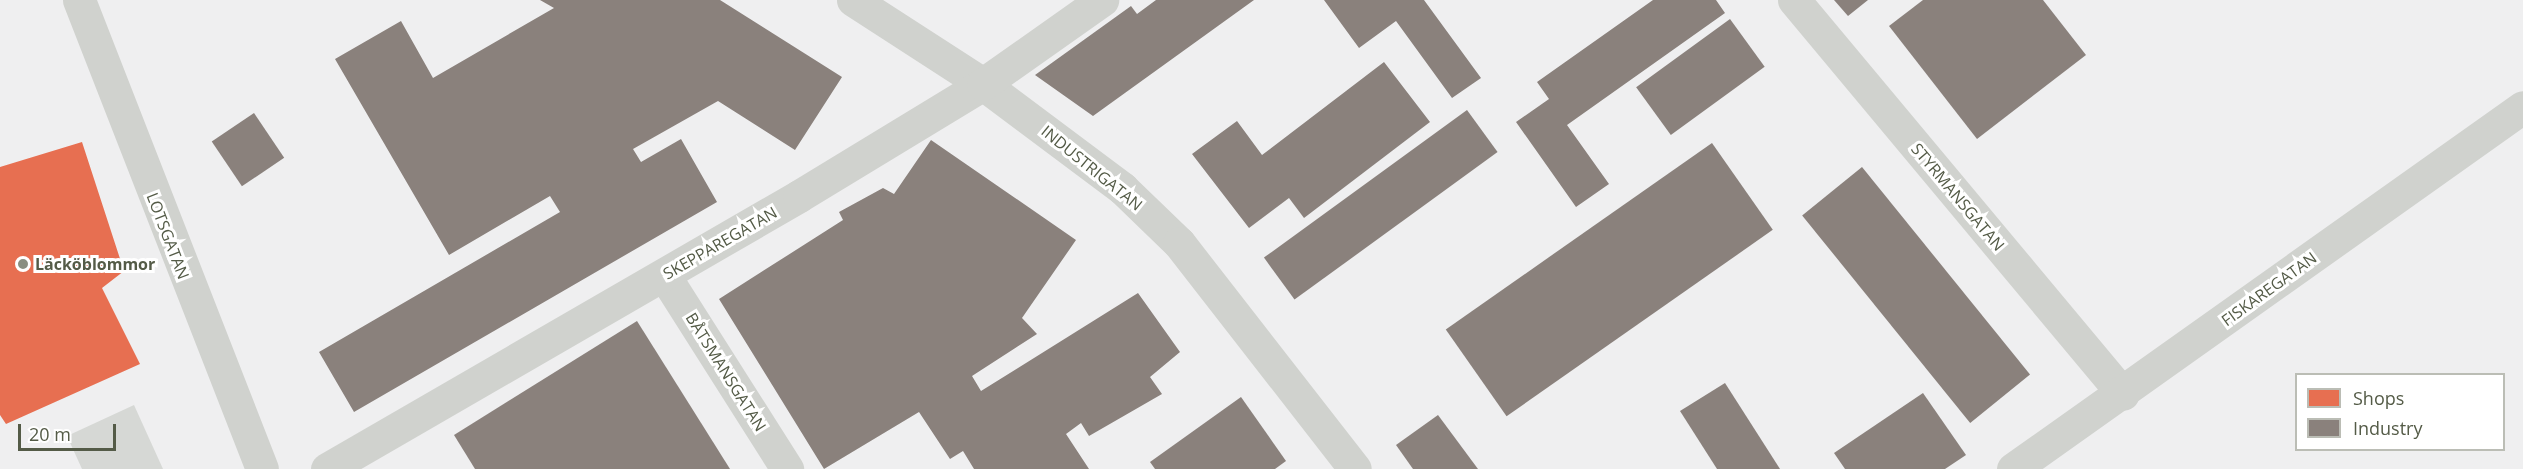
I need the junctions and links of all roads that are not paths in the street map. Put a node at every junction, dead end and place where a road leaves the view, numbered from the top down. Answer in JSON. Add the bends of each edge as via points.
{"nodes":[{"id":1,"x":79,"y":0,"type":"edge"},
{"id":2,"x":853,"y":0,"type":"edge"},
{"id":3,"x":1102,"y":0,"type":"edge"},
{"id":4,"x":1794,"y":0,"type":"edge"},
{"id":5,"x":983,"y":84,"type":"junction"},
{"id":6,"x":2523,"y":107,"type":"edge"},
{"id":7,"x":664,"y":275,"type":"junction"},
{"id":8,"x":2123,"y":394,"type":"junction"},
{"id":9,"x":262,"y":469,"type":"edge"},
{"id":10,"x":327,"y":469,"type":"edge"},
{"id":11,"x":787,"y":469,"type":"edge"},
{"id":12,"x":1355,"y":469,"type":"edge"},
{"id":13,"x":2013,"y":469,"type":"edge"}],
"edges":[{"from":1,"to":9,"type":"street","name":"LOTSGATAN"},
{"from":2,"to":5,"type":"street","name":"INDUSTRIGATAN"},
{"from":3,"to":5,"type":"street","name":"SKEPPAREGATAN"},
{"from":4,"to":8,"type":"street","name":"STYRMANSGATAN"},
{"from":5,"to":7,"type":"street","name":"SKEPPAREGATAN"},
{"from":5,"to":12,"type":"street","name":"INDUSTRIGATAN","via":[[1122,188],[1179,243]]},
{"from":6,"to":8,"type":"street","name":"FISKAREGATAN"},
{"from":7,"to":10,"type":"street","name":"SKEPPAREGATAN"},
{"from":7,"to":11,"type":"street","name":"BÅTSMANSGATAN"},
{"from":8,"to":13,"type":"street","name":"FISKAREGATAN"}]}
